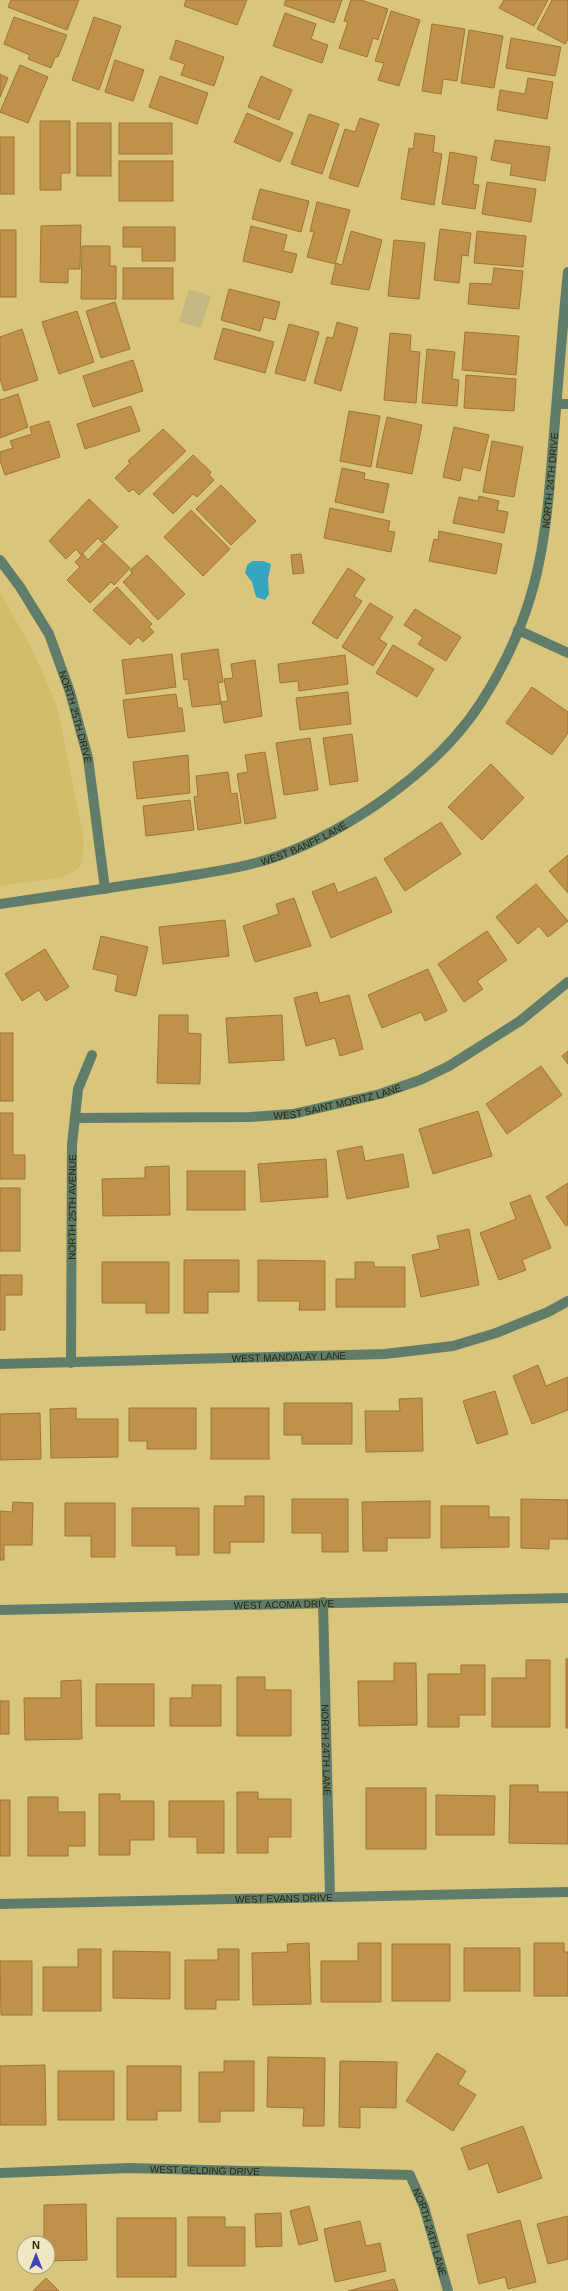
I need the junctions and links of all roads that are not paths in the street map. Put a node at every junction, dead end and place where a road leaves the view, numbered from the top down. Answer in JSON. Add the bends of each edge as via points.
{"nodes":[{"id":1,"x":568,"y":272,"type":"edge"},
{"id":2,"x":556,"y":404,"type":"junction"},
{"id":3,"x":568,"y":404,"type":"edge"},
{"id":4,"x":0,"y":560,"type":"edge"},
{"id":5,"x":518,"y":630,"type":"junction"},
{"id":6,"x":568,"y":653,"type":"edge"},
{"id":7,"x":105,"y":889,"type":"junction"},
{"id":8,"x":0,"y":904,"type":"edge"},
{"id":9,"x":568,"y":982,"type":"edge"},
{"id":10,"x":92,"y":1054,"type":"dead end"},
{"id":11,"x":75,"y":1118,"type":"junction"},
{"id":12,"x":568,"y":1301,"type":"edge"},
{"id":13,"x":71,"y":1363,"type":"junction"},
{"id":14,"x":0,"y":1364,"type":"edge"},
{"id":15,"x":568,"y":1598,"type":"edge"},
{"id":16,"x":323,"y":1602,"type":"junction"},
{"id":17,"x":0,"y":1610,"type":"edge"},
{"id":18,"x":568,"y":1892,"type":"edge"},
{"id":19,"x":330,"y":1897,"type":"junction"},
{"id":20,"x":0,"y":1904,"type":"edge"},
{"id":21,"x":0,"y":2173,"type":"edge"},
{"id":22,"x":410,"y":2175,"type":"joint"},
{"id":23,"x":448,"y":2291,"type":"edge"}],
"edges":[{"from":1,"to":2,"type":"street","name":"NORTH 24TH DRIVE"},
{"from":2,"to":3,"type":"street"},
{"from":2,"to":5,"type":"street","name":"NORTH 24TH DRIVE","via":[[546,517],[539,563]]},
{"from":4,"to":7,"type":"street","name":"NORTH 25TH DRIVE","via":[[20,587],[48,634],[70,692],[88,758]]},
{"from":5,"to":6,"type":"street"},
{"from":5,"to":7,"type":"street","name":"WEST BANFF LANE","via":[[480,704],[456,734],[419,771],[355,820],[277,857],[233,869]]},
{"from":7,"to":8,"type":"street","name":"WEST BANFF LANE"},
{"from":9,"to":11,"type":"street","name":"WEST SAINT MORITZ LANE","via":[[520,1021],[449,1066],[420,1080],[380,1094],[293,1114],[250,1117]]},
{"from":10,"to":11,"type":"street","name":"NORTH 25TH AVENUE","via":[[78,1090]]},
{"from":11,"to":13,"type":"street","name":"NORTH 25TH AVENUE","via":[[72,1145]]},
{"from":12,"to":13,"type":"street","name":"WEST MANDALAY LANE","via":[[496,1333],[454,1346],[385,1354]]},
{"from":13,"to":14,"type":"street","name":"WEST MANDALAY LANE"},
{"from":15,"to":16,"type":"street","name":"WEST ACOMA DRIVE"},
{"from":16,"to":17,"type":"street","name":"WEST ACOMA DRIVE"},
{"from":16,"to":19,"type":"street","name":"NORTH 24TH LANE"},
{"from":18,"to":19,"type":"street","name":"WEST EVANS DRIVE"},
{"from":19,"to":20,"type":"street","name":"WEST EVANS DRIVE"},
{"from":21,"to":22,"type":"street","name":"WEST GELDING DRIVE","via":[[129,2168]]},
{"from":22,"to":23,"type":"street","name":"NORTH 24TH LANE","via":[[424,2207]]}]}
